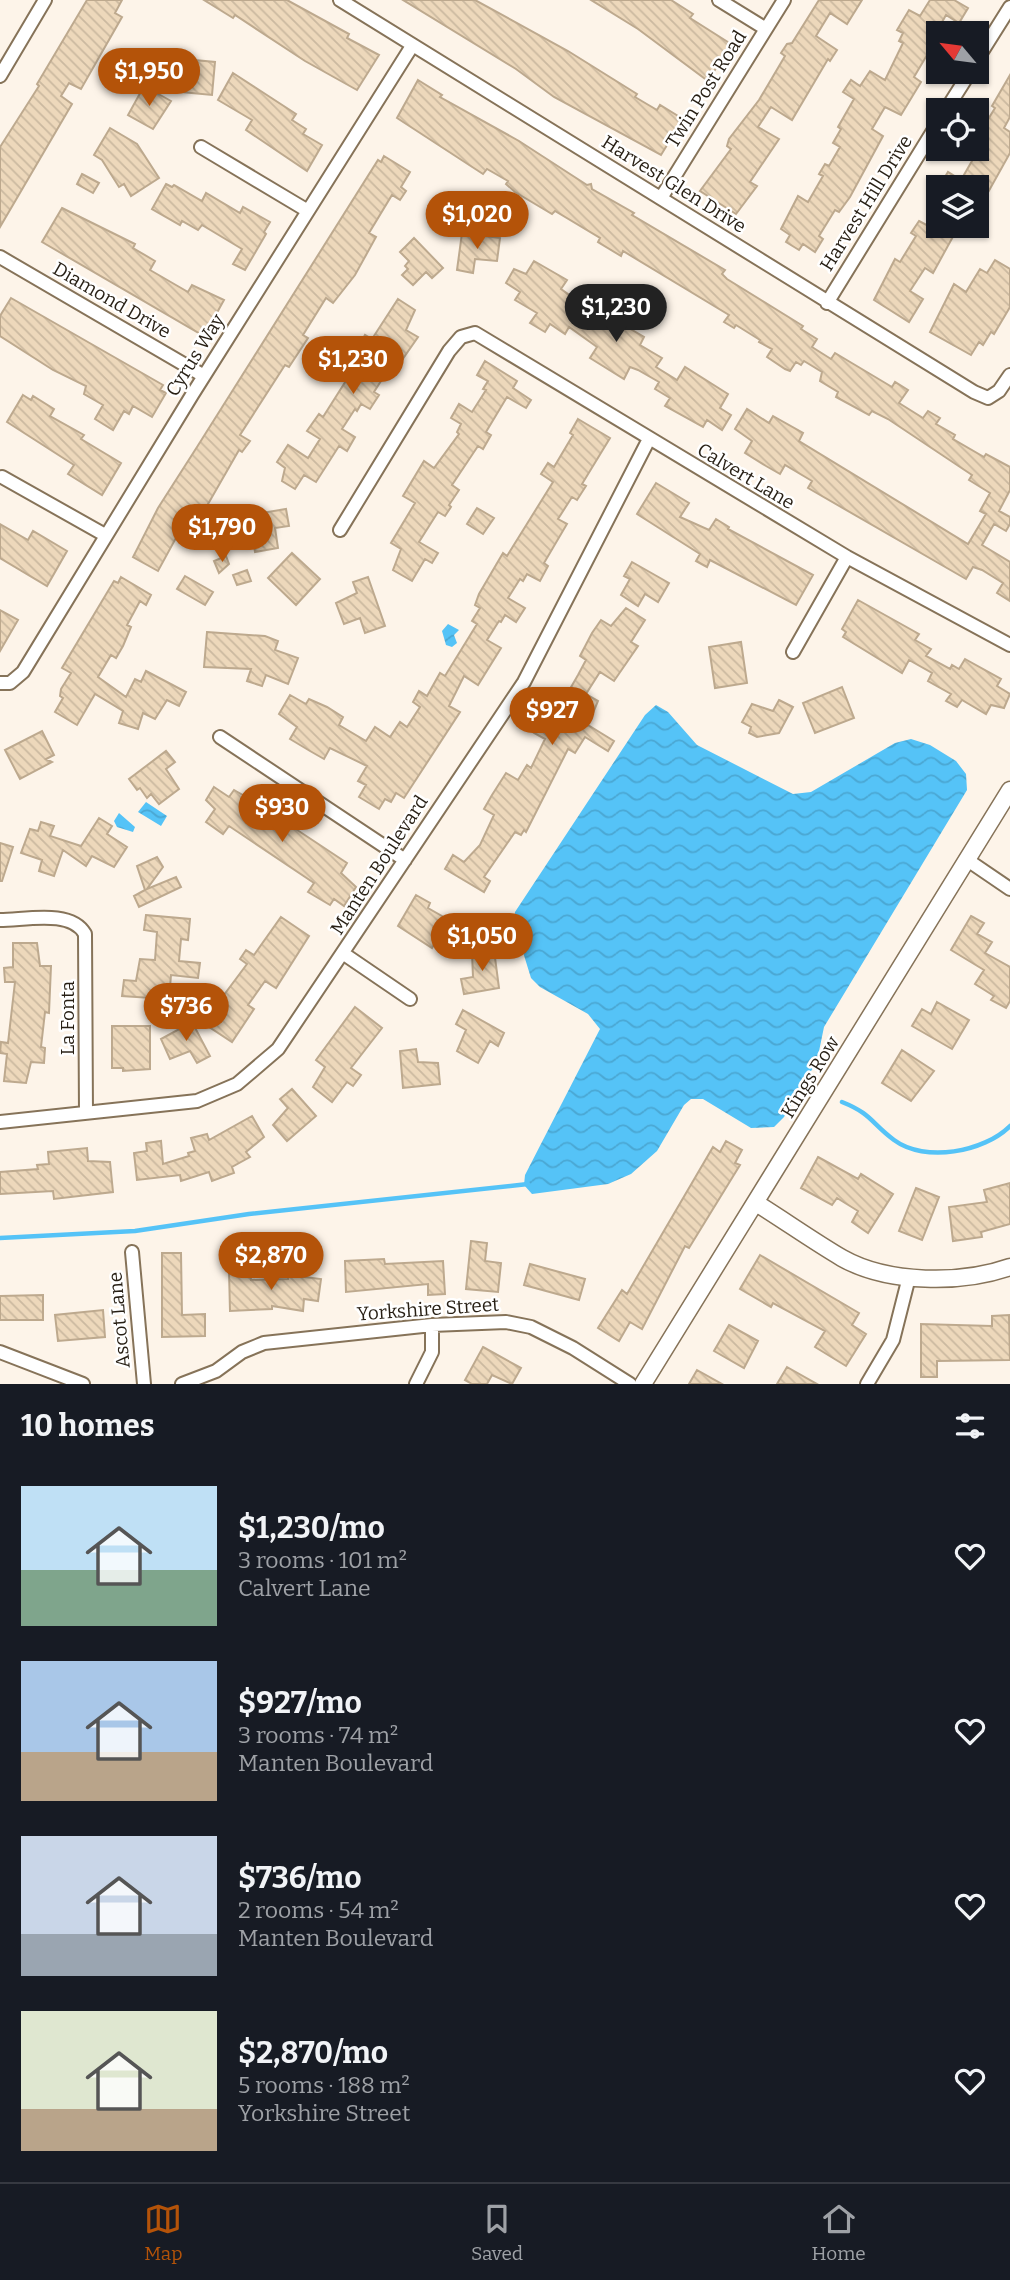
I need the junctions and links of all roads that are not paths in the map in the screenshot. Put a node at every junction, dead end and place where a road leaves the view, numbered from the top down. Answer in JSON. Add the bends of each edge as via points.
{"nodes":[{"id":1,"x":45,"y":0,"type":"edge"},
{"id":2,"x":340,"y":0,"type":"edge"},
{"id":3,"x":719,"y":0,"type":"edge"},
{"id":4,"x":784,"y":0,"type":"edge"},
{"id":5,"x":1010,"y":7,"type":"edge"},
{"id":6,"x":766,"y":29,"type":"junction"},
{"id":7,"x":989,"y":40,"type":"edge"},
{"id":8,"x":412,"y":46,"type":"junction"},
{"id":9,"x":0,"y":76,"type":"edge"},
{"id":10,"x":926,"y":142,"type":"edge"},
{"id":11,"x":201,"y":147,"type":"dead end"},
{"id":12,"x":661,"y":198,"type":"junction"},
{"id":13,"x":308,"y":211,"type":"junction"},
{"id":14,"x":0,"y":257,"type":"edge"},
{"id":15,"x":827,"y":303,"type":"junction"},
{"id":16,"x":204,"y":376,"type":"junction"},
{"id":17,"x":1010,"y":376,"type":"edge"},
{"id":18,"x":649,"y":439,"type":"junction"},
{"id":19,"x":2,"y":477,"type":"dead end"},
{"id":20,"x":340,"y":530,"type":"dead end"},
{"id":21,"x":105,"y":535,"type":"junction"},
{"id":22,"x":847,"y":557,"type":"junction"},
{"id":23,"x":1010,"y":645,"type":"edge"},
{"id":24,"x":793,"y":652,"type":"dead end"},
{"id":25,"x":5,"y":683,"type":"edge"},
{"id":26,"x":220,"y":737,"type":"dead end"},
{"id":27,"x":1010,"y":790,"type":"edge"},
{"id":28,"x":966,"y":859,"type":"junction"},
{"id":29,"x":405,"y":860,"type":"junction"},
{"id":30,"x":1010,"y":889,"type":"edge"},
{"id":31,"x":0,"y":920,"type":"edge"},
{"id":32,"x":344,"y":954,"type":"junction"},
{"id":33,"x":410,"y":999,"type":"dead end"},
{"id":34,"x":86,"y":1113,"type":"junction"},
{"id":35,"x":0,"y":1122,"type":"edge"},
{"id":36,"x":756,"y":1203,"type":"junction"},
{"id":37,"x":132,"y":1252,"type":"dead end"},
{"id":38,"x":1010,"y":1267,"type":"edge"},
{"id":39,"x":909,"y":1277,"type":"junction"},
{"id":40,"x":432,"y":1325,"type":"junction"},
{"id":41,"x":0,"y":1352,"type":"edge"},
{"id":42,"x":83,"y":1384,"type":"edge"},
{"id":43,"x":144,"y":1384,"type":"edge"},
{"id":44,"x":182,"y":1384,"type":"edge"},
{"id":45,"x":416,"y":1384,"type":"edge"},
{"id":46,"x":630,"y":1384,"type":"edge"},
{"id":47,"x":643,"y":1384,"type":"edge"},
{"id":48,"x":867,"y":1384,"type":"edge"}],
"edges":[{"from":1,"to":9,"type":"street"},
{"from":2,"to":8,"type":"street","name":"Harvest Glen Drive"},
{"from":3,"to":6,"type":"street"},
{"from":4,"to":6,"type":"street","name":"Twin Post Road"},
{"from":5,"to":7,"type":"street"},
{"from":6,"to":12,"type":"street","name":"Twin Post Road"},
{"from":8,"to":12,"type":"street","name":"Harvest Glen Drive"},
{"from":8,"to":13,"type":"street","name":"Cyrus Way"},
{"from":10,"to":15,"type":"street","name":"Harvest Hill Drive"},
{"from":11,"to":13,"type":"street"},
{"from":12,"to":15,"type":"street","name":"Harvest Glen Drive"},
{"from":13,"to":16,"type":"street","name":"Cyrus Way"},
{"from":14,"to":16,"type":"street","name":"Diamond Drive"},
{"from":15,"to":17,"type":"street","name":"Harvest Glen Drive","via":[[988,398]]},
{"from":16,"to":21,"type":"street","name":"Cyrus Way"},
{"from":18,"to":20,"type":"street","name":"Calvert Lane","via":[[480,335],[468,332],[449,351]]},
{"from":18,"to":22,"type":"street","name":"Calvert Lane"},
{"from":18,"to":29,"type":"street","name":"Manten Boulevard","via":[[537,661]]},
{"from":19,"to":21,"type":"street"},
{"from":21,"to":25,"type":"street","name":"Cyrus Way","via":[[23,672]]},
{"from":22,"to":23,"type":"street","name":"Calvert Lane"},
{"from":22,"to":24,"type":"street"},
{"from":26,"to":29,"type":"street"},
{"from":27,"to":28,"type":"street","name":"Kings Row"},
{"from":28,"to":30,"type":"street"},
{"from":28,"to":36,"type":"street","name":"Kings Row"},
{"from":29,"to":32,"type":"street","name":"Manten Boulevard"},
{"from":31,"to":34,"type":"street","name":"La Fonta","via":[[65,919],[85,934]]},
{"from":32,"to":33,"type":"street"},
{"from":32,"to":34,"type":"street","name":"Manten Boulevard","via":[[278,1049],[237,1084],[189,1103]]},
{"from":34,"to":35,"type":"street","name":"Manten Boulevard"},
{"from":36,"to":39,"type":"street","via":[[843,1258]]},
{"from":36,"to":47,"type":"street","name":"Kings Row"},
{"from":37,"to":43,"type":"street","name":"Ascot Lane"},
{"from":38,"to":39,"type":"street","via":[[940,1280]]},
{"from":39,"to":48,"type":"street","via":[[892,1340]]},
{"from":40,"to":44,"type":"street","name":"Yorkshire Street","via":[[264,1343],[216,1371]]},
{"from":40,"to":45,"type":"street","via":[[432,1352]]},
{"from":40,"to":46,"type":"street","name":"Yorkshire Street","via":[[506,1322],[531,1327]]},
{"from":41,"to":42,"type":"street"}]}
